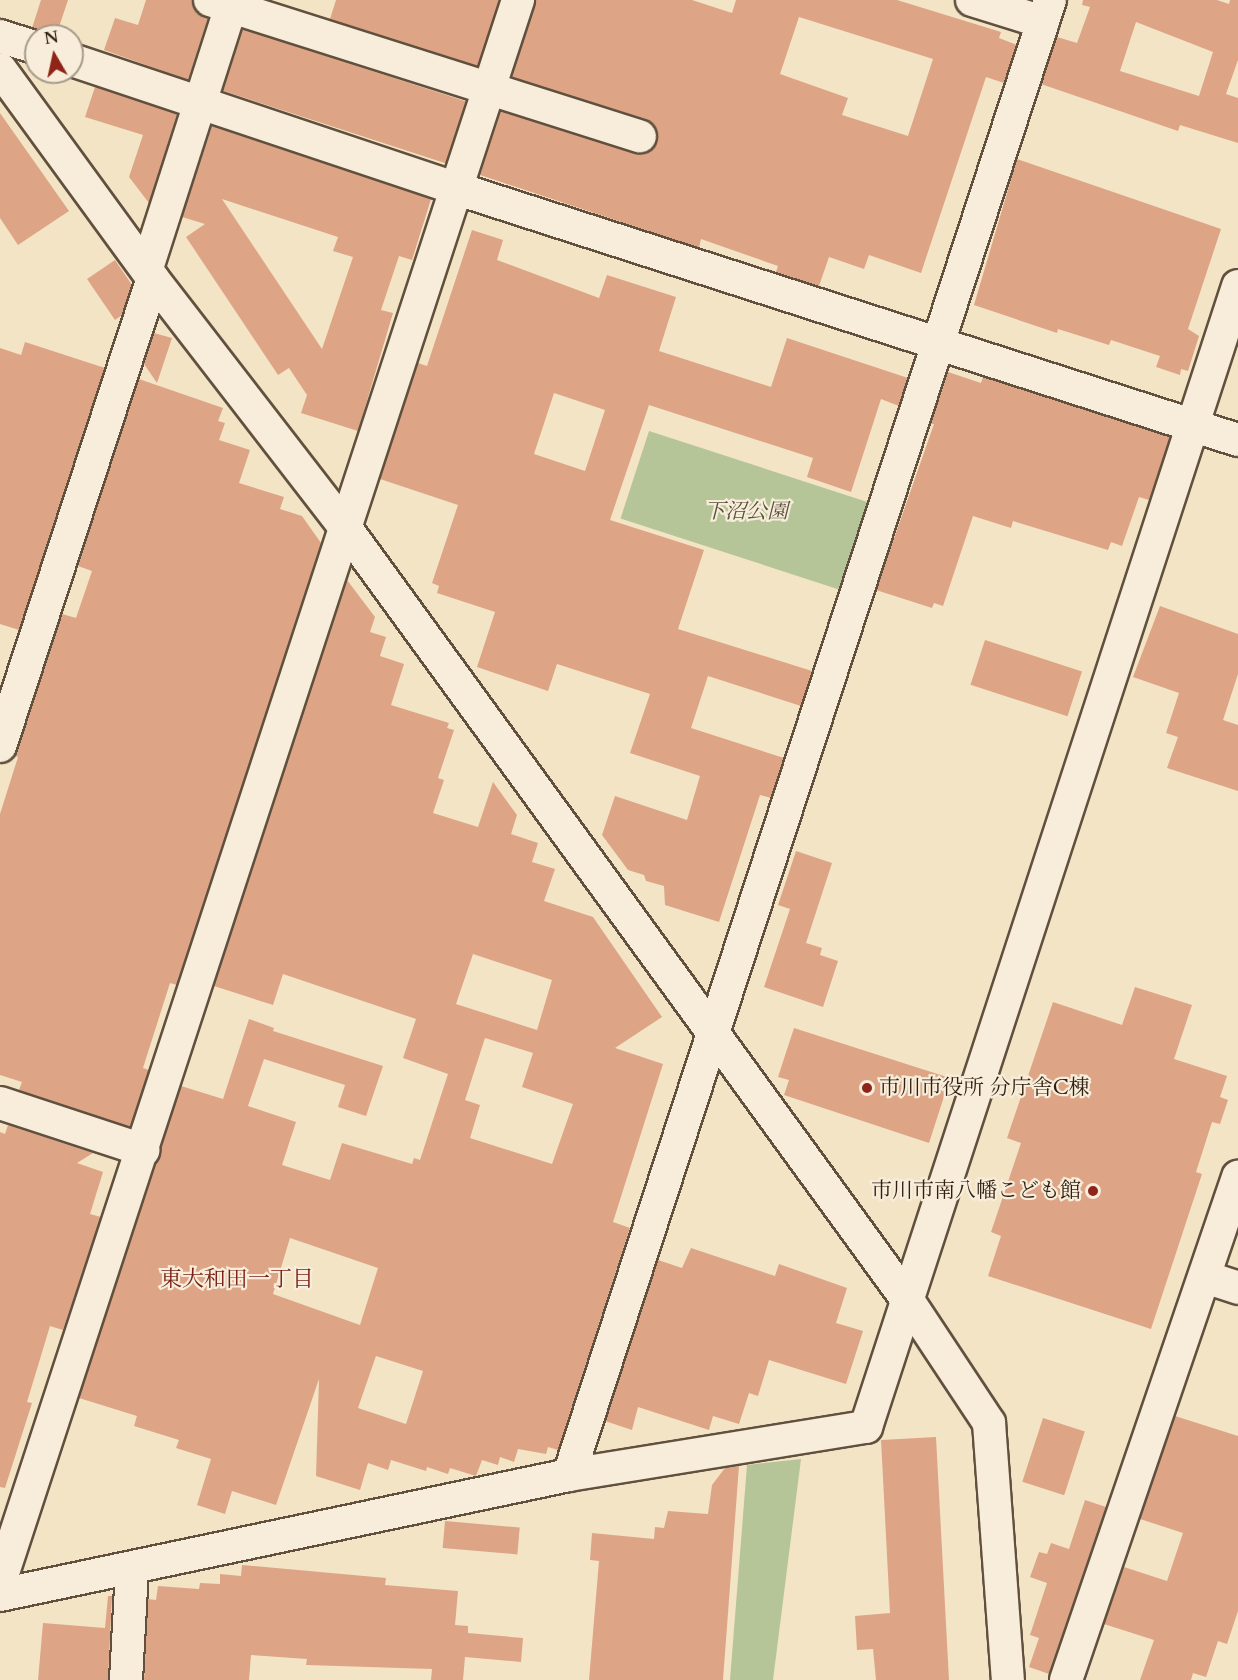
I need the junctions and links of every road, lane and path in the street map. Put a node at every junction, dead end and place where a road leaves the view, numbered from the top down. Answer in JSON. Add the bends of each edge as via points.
{"nodes":[{"id":1,"x":518,"y":0,"type":"edge"},
{"id":2,"x":972,"y":0,"type":"edge"},
{"id":3,"x":225,"y":2,"type":"edge"},
{"id":4,"x":1046,"y":11,"type":"edge"},
{"id":5,"x":0,"y":36,"type":"edge"},
{"id":6,"x":24,"y":44,"type":"edge"},
{"id":7,"x":84,"y":64,"type":"edge"},
{"id":8,"x":0,"y":69,"type":"edge"},
{"id":9,"x":490,"y":89,"type":"junction"},
{"id":10,"x":201,"y":101,"type":"junction"},
{"id":11,"x":640,"y":136,"type":"dead end"},
{"id":12,"x":458,"y":189,"type":"junction"},
{"id":13,"x":150,"y":273,"type":"junction"},
{"id":14,"x":1238,"y":286,"type":"edge"},
{"id":15,"x":938,"y":342,"type":"junction"},
{"id":16,"x":1193,"y":425,"type":"junction"},
{"id":17,"x":1238,"y":440,"type":"edge"},
{"id":18,"x":347,"y":530,"type":"junction"},
{"id":19,"x":0,"y":746,"type":"edge"},
{"id":20,"x":714,"y":1034,"type":"junction"},
{"id":21,"x":0,"y":1103,"type":"edge"},
{"id":22,"x":143,"y":1150,"type":"junction"},
{"id":23,"x":1238,"y":1177,"type":"edge"},
{"id":24,"x":1205,"y":1277,"type":"junction"},
{"id":25,"x":1238,"y":1288,"type":"edge"},
{"id":26,"x":909,"y":1302,"type":"junction"},
{"id":27,"x":569,"y":1475,"type":"junction"},
{"id":28,"x":132,"y":1568,"type":"junction"},
{"id":29,"x":0,"y":1582,"type":"edge"},
{"id":30,"x":0,"y":1595,"type":"edge"},
{"id":31,"x":126,"y":1680,"type":"edge"},
{"id":32,"x":1008,"y":1680,"type":"edge"},
{"id":33,"x":1066,"y":1680,"type":"edge"}],
"edges":[{"from":1,"to":9,"type":"street"},
{"from":2,"to":4,"type":"street"},
{"from":3,"to":9,"type":"street"},
{"from":3,"to":10,"type":"street"},
{"from":4,"to":15,"type":"street"},
{"from":5,"to":6,"type":"street"},
{"from":7,"to":10,"type":"street"},
{"from":8,"to":13,"type":"street"},
{"from":9,"to":11,"type":"street"},
{"from":9,"to":12,"type":"street"},
{"from":10,"to":12,"type":"street"},
{"from":10,"to":13,"type":"street"},
{"from":12,"to":15,"type":"street"},
{"from":12,"to":18,"type":"street"},
{"from":13,"to":18,"type":"street"},
{"from":13,"to":19,"type":"street"},
{"from":14,"to":16,"type":"street"},
{"from":15,"to":16,"type":"street"},
{"from":15,"to":20,"type":"street"},
{"from":16,"to":17,"type":"street"},
{"from":16,"to":26,"type":"street"},
{"from":18,"to":20,"type":"street"},
{"from":18,"to":22,"type":"street"},
{"from":20,"to":26,"type":"street"},
{"from":20,"to":27,"type":"street"},
{"from":21,"to":22,"type":"street"},
{"from":22,"to":29,"type":"street"},
{"from":23,"to":24,"type":"street"},
{"from":24,"to":25,"type":"street"},
{"from":24,"to":33,"type":"street"},
{"from":26,"to":27,"type":"street","via":[[866,1427]]},
{"from":26,"to":32,"type":"street","via":[[989,1423]]},
{"from":27,"to":28,"type":"street","via":[[303,1528]]},
{"from":28,"to":30,"type":"street"},
{"from":28,"to":31,"type":"street"}]}
